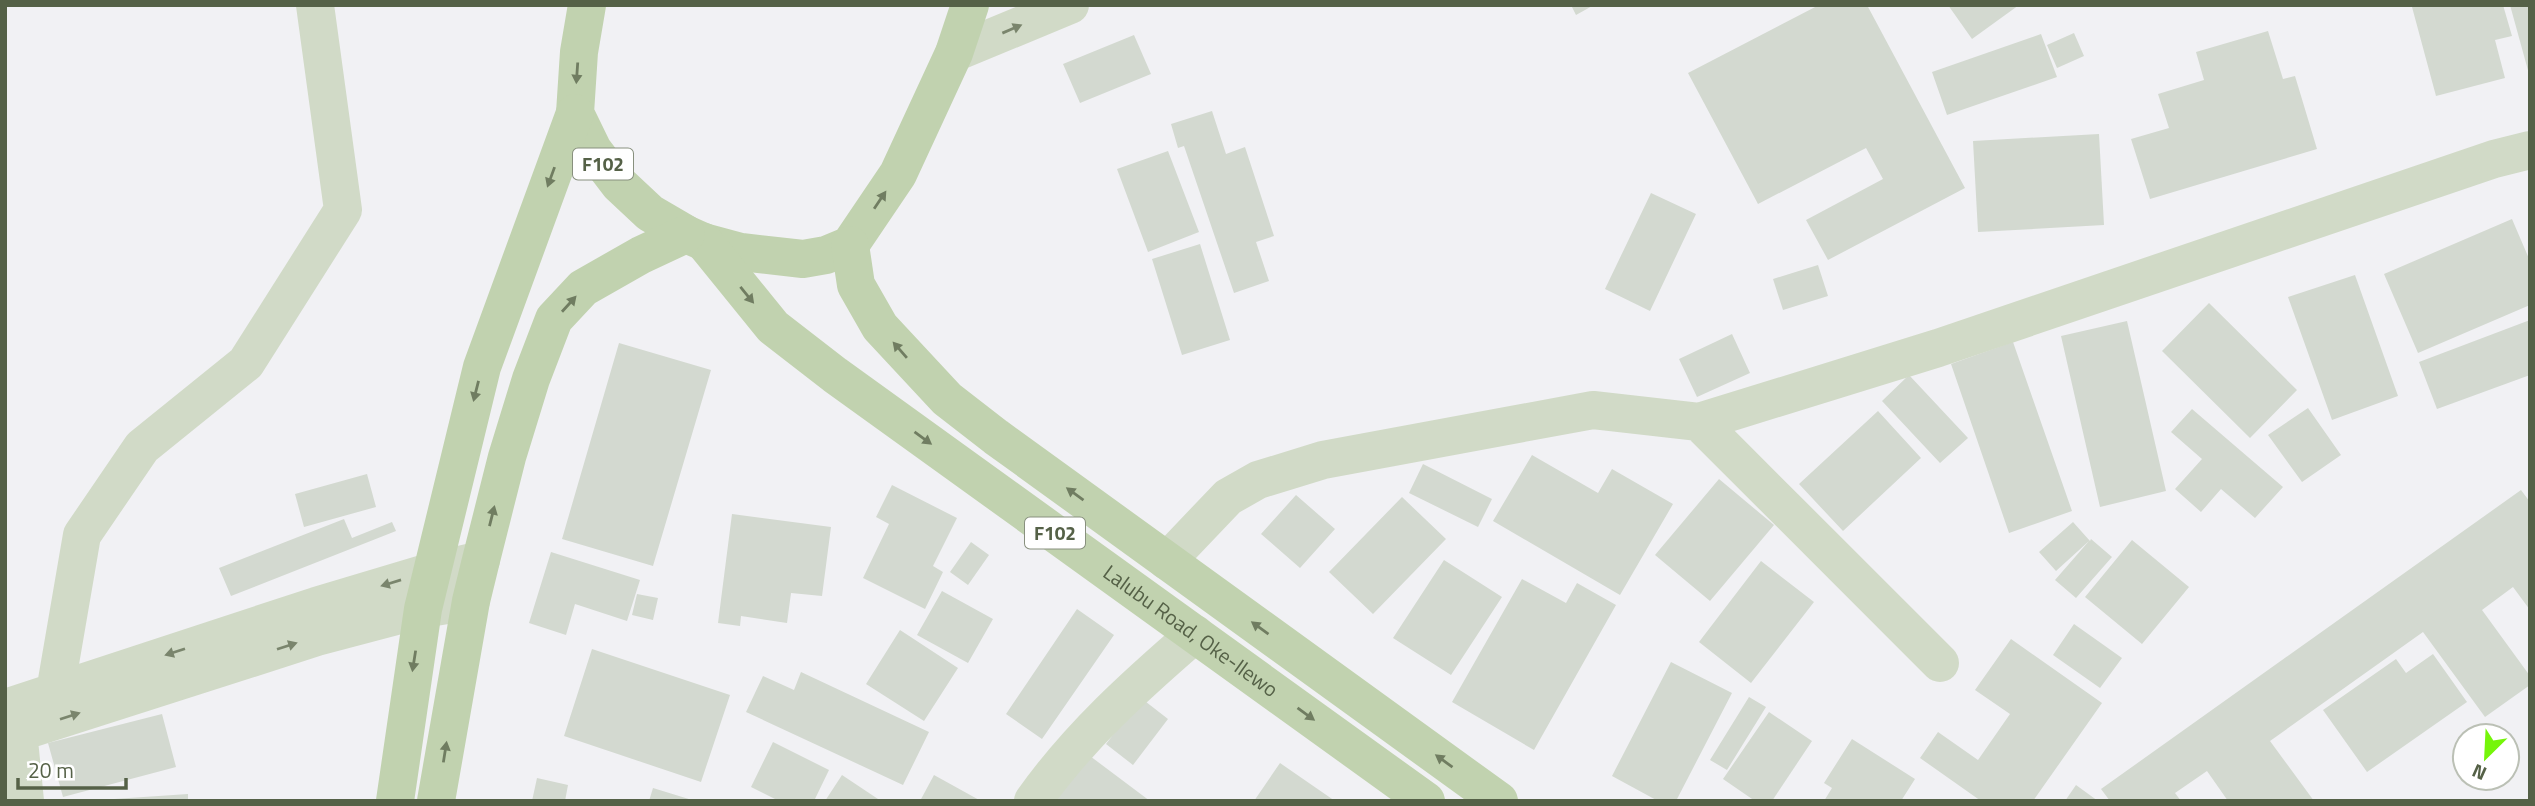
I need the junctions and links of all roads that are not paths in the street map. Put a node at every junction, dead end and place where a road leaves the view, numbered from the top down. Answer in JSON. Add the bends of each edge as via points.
{"nodes":[{"id":1,"x":315,"y":5,"type":"edge"},
{"id":2,"x":587,"y":5,"type":"edge"},
{"id":3,"x":970,"y":5,"type":"edge"},
{"id":4,"x":1070,"y":5,"type":"edge"},
{"id":5,"x":954,"y":53,"type":"junction"},
{"id":6,"x":575,"y":113,"type":"junction"},
{"id":7,"x":2530,"y":150,"type":"edge"},
{"id":8,"x":695,"y":238,"type":"junction"},
{"id":9,"x":850,"y":244,"type":"junction"},
{"id":10,"x":1699,"y":422,"type":"junction"},
{"id":11,"x":481,"y":560,"type":"junction"},
{"id":12,"x":1167,"y":561,"type":"junction"},
{"id":13,"x":433,"y":571,"type":"junction"},
{"id":14,"x":471,"y":601,"type":"junction"},
{"id":15,"x":423,"y":610,"type":"junction"},
{"id":16,"x":1195,"y":634,"type":"junction"},
{"id":17,"x":1940,"y":663,"type":"dead end"},
{"id":18,"x":55,"y":692,"type":"junction"},
{"id":19,"x":11,"y":721,"type":"edge"},
{"id":20,"x":26,"y":801,"type":"edge"},
{"id":21,"x":395,"y":801,"type":"edge"},
{"id":22,"x":436,"y":801,"type":"edge"},
{"id":23,"x":1033,"y":801,"type":"edge"},
{"id":24,"x":1426,"y":801,"type":"edge"},
{"id":25,"x":1499,"y":801,"type":"edge"}],
"edges":[{"from":1,"to":18,"type":"street","via":[[343,210],[247,363],[142,447],[82,535]]},
{"from":2,"to":6,"type":"main road","number":"F102","one_way":true},
{"from":3,"to":5,"type":"main road"},
{"from":5,"to":4,"type":"street","one_way":true},
{"from":9,"to":5,"type":"main road","one_way":true,"via":[[898,174]]},
{"from":6,"to":8,"type":"main road","number":"F102","via":[[593,150],[619,184],[650,213]]},
{"from":6,"to":13,"type":"main road","one_way":true,"via":[[482,368]]},
{"from":7,"to":10,"type":"street","via":[[1938,348]]},
{"from":8,"to":9,"type":"main road","number":"F102","via":[[741,253],[803,259]]},
{"from":11,"to":8,"type":"main road","one_way":true,"via":[[507,457],[554,320],[583,288],[641,255]]},
{"from":8,"to":16,"type":"main road","name":"Lalubu Road, Oke-Ilewo","number":"F102","one_way":true,"via":[[773,327]]},
{"from":12,"to":9,"type":"main road","name":"Lalubu Road, Oke-Ilewo","number":"F102","one_way":true,"via":[[947,399],[880,327],[856,285]]},
{"from":10,"to":12,"type":"street","via":[[1593,410],[1322,460],[1258,480],[1228,497]]},
{"from":10,"to":17,"type":"street"},
{"from":11,"to":13,"type":"street"},
{"from":11,"to":14,"type":"main road"},
{"from":25,"to":12,"type":"main road","name":"Lalubu Road, Oke-Ilewo","number":"F102","one_way":true},
{"from":13,"to":15,"type":"main road"},
{"from":13,"to":18,"type":"street","one_way":true},
{"from":14,"to":15,"type":"street"},
{"from":22,"to":14,"type":"main road","one_way":true},
{"from":19,"to":15,"type":"street","one_way":true},
{"from":15,"to":21,"type":"main road","one_way":true},
{"from":16,"to":23,"type":"street","via":[[1126,693]]},
{"from":16,"to":24,"type":"main road","name":"Lalubu Road, Oke-Ilewo","number":"F102","one_way":true},
{"from":18,"to":19,"type":"street"},
{"from":19,"to":20,"type":"street"}]}
